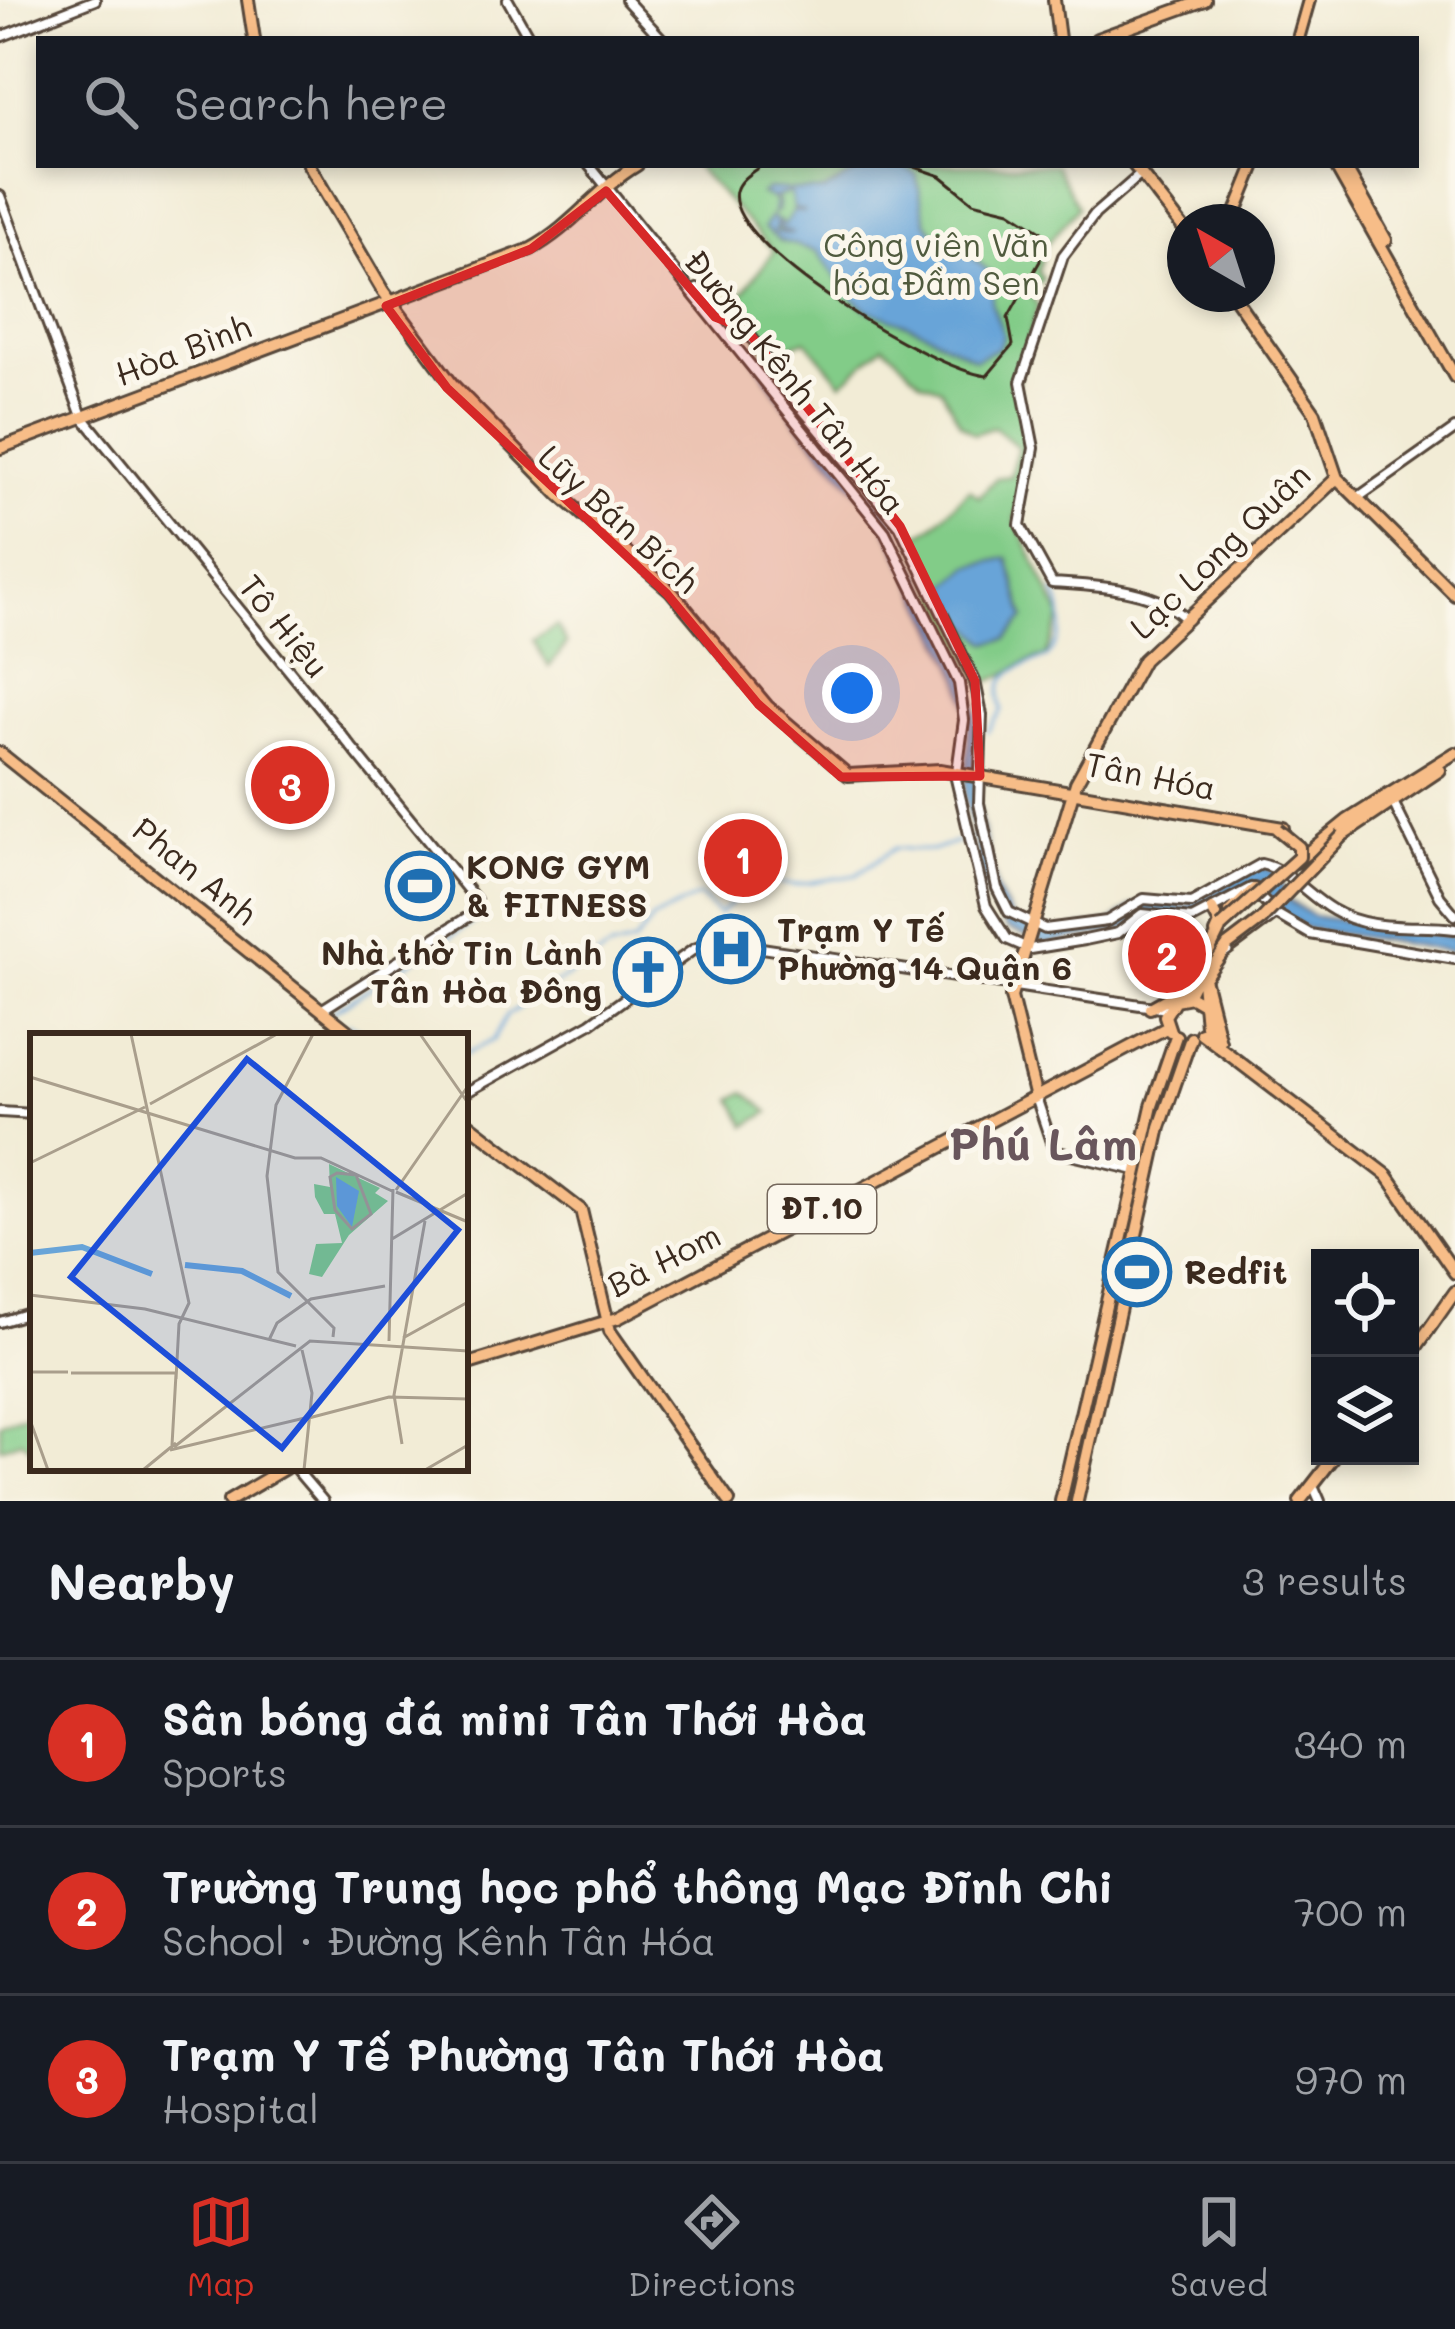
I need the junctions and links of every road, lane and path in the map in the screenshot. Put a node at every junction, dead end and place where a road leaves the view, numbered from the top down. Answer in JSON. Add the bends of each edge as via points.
{"nodes":[{"id":1,"x":95,"y":0,"type":"edge"},
{"id":2,"x":252,"y":0,"type":"edge"},
{"id":3,"x":510,"y":0,"type":"edge"},
{"id":4,"x":626,"y":0,"type":"edge"},
{"id":5,"x":1051,"y":0,"type":"edge"},
{"id":6,"x":1205,"y":0,"type":"edge"},
{"id":7,"x":1309,"y":0,"type":"edge"},
{"id":8,"x":257,"y":36,"type":"edge"},
{"id":9,"x":530,"y":36,"type":"edge"},
{"id":10,"x":659,"y":36,"type":"edge"},
{"id":11,"x":1054,"y":36,"type":"edge"},
{"id":12,"x":1105,"y":36,"type":"edge"},
{"id":13,"x":1299,"y":36,"type":"edge"},
{"id":14,"x":0,"y":37,"type":"edge"},
{"id":15,"x":308,"y":168,"type":"edge"},
{"id":16,"x":594,"y":168,"type":"edge"},
{"id":17,"x":636,"y":168,"type":"edge"},
{"id":18,"x":1257,"y":168,"type":"edge"},
{"id":19,"x":1342,"y":168,"type":"edge"},
{"id":20,"x":1138,"y":170,"type":"edge"},
{"id":21,"x":604,"y":189,"type":"junction"},
{"id":22,"x":0,"y":196,"type":"edge"},
{"id":23,"x":1244,"y":204,"type":"edge"},
{"id":24,"x":1167,"y":207,"type":"edge"},
{"id":25,"x":1366,"y":211,"type":"junction"},
{"id":26,"x":389,"y":302,"type":"junction"},
{"id":27,"x":1245,"y":312,"type":"edge"},
{"id":28,"x":729,"y":315,"type":"junction"},
{"id":29,"x":721,"y":323,"type":"junction"},
{"id":30,"x":1455,"y":365,"type":"edge"},
{"id":31,"x":1455,"y":377,"type":"edge"},
{"id":32,"x":81,"y":415,"type":"junction"},
{"id":33,"x":1455,"y":429,"type":"edge"},
{"id":34,"x":0,"y":446,"type":"edge"},
{"id":35,"x":1336,"y":478,"type":"junction"},
{"id":36,"x":1360,"y":496,"type":"junction"},
{"id":37,"x":1455,"y":595,"type":"edge"},
{"id":38,"x":1187,"y":620,"type":"junction"},
{"id":39,"x":0,"y":753,"type":"edge"},
{"id":40,"x":1454,"y":756,"type":"edge"},
{"id":41,"x":958,"y":776,"type":"junction"},
{"id":42,"x":979,"y":779,"type":"junction"},
{"id":43,"x":1076,"y":792,"type":"junction"},
{"id":44,"x":1393,"y":802,"type":"junction"},
{"id":45,"x":1345,"y":828,"type":"junction"},
{"id":46,"x":1308,"y":847,"type":"junction"},
{"id":47,"x":1294,"y":861,"type":"junction"},
{"id":48,"x":1279,"y":871,"type":"junction"},
{"id":49,"x":1300,"y":884,"type":"junction"},
{"id":50,"x":1254,"y":890,"type":"junction"},
{"id":51,"x":1212,"y":909,"type":"junction"},
{"id":52,"x":1276,"y":914,"type":"junction"},
{"id":53,"x":1455,"y":915,"type":"edge"},
{"id":54,"x":1031,"y":926,"type":"junction"},
{"id":55,"x":1218,"y":929,"type":"junction"},
{"id":56,"x":1455,"y":929,"type":"edge"},
{"id":57,"x":1022,"y":947,"type":"junction"},
{"id":58,"x":1223,"y":948,"type":"junction"},
{"id":59,"x":1455,"y":959,"type":"edge"},
{"id":60,"x":1205,"y":974,"type":"junction"},
{"id":61,"x":998,"y":985,"type":"joint"},
{"id":62,"x":1190,"y":990,"type":"junction"},
{"id":63,"x":1013,"y":992,"type":"junction"},
{"id":64,"x":1203,"y":1004,"type":"junction"},
{"id":65,"x":1150,"y":1008,"type":"junction"},
{"id":66,"x":323,"y":1009,"type":"junction"},
{"id":67,"x":1180,"y":1030,"type":"junction"},
{"id":68,"x":351,"y":1033,"type":"edge"},
{"id":69,"x":1216,"y":1042,"type":"junction"},
{"id":70,"x":1176,"y":1054,"type":"junction"},
{"id":71,"x":468,"y":1091,"type":"edge"},
{"id":72,"x":1035,"y":1092,"type":"junction"},
{"id":73,"x":0,"y":1112,"type":"edge"},
{"id":74,"x":30,"y":1114,"type":"edge"},
{"id":75,"x":468,"y":1123,"type":"edge"},
{"id":76,"x":1143,"y":1171,"type":"junction"},
{"id":77,"x":1455,"y":1268,"type":"edge"},
{"id":78,"x":1454,"y":1297,"type":"edge"},
{"id":79,"x":30,"y":1313,"type":"edge"},
{"id":80,"x":608,"y":1320,"type":"junction"},
{"id":81,"x":0,"y":1322,"type":"edge"},
{"id":82,"x":1419,"y":1344,"type":"edge"},
{"id":83,"x":468,"y":1364,"type":"edge"},
{"id":84,"x":1328,"y":1465,"type":"edge"},
{"id":85,"x":280,"y":1471,"type":"edge"},
{"id":86,"x":298,"y":1471,"type":"edge"},
{"id":87,"x":1313,"y":1485,"type":"junction"},
{"id":88,"x":229,"y":1501,"type":"edge"},
{"id":89,"x":323,"y":1501,"type":"edge"},
{"id":90,"x":729,"y":1501,"type":"edge"},
{"id":91,"x":1069,"y":1501,"type":"edge"},
{"id":92,"x":1300,"y":1501,"type":"edge"},
{"id":93,"x":1320,"y":1501,"type":"edge"}],
"edges":[{"from":1,"to":14,"type":"street"},
{"from":2,"to":8,"type":"main road"},
{"from":3,"to":9,"type":"street"},
{"from":4,"to":10,"type":"street"},
{"from":5,"to":11,"type":"main road"},
{"from":6,"to":12,"type":"main road"},
{"from":7,"to":13,"type":"main road"},
{"from":15,"to":26,"type":"main road","name":"Lũy Bán Bích"},
{"from":16,"to":21,"type":"street","name":"Đường Kênh Tân Hóa"},
{"from":17,"to":21,"type":"main road","name":"Hòa Bình"},
{"from":18,"to":23,"type":"main road"},
{"from":19,"to":25,"type":"main road"},
{"from":20,"to":24,"type":"main road"},
{"from":20,"to":38,"type":"street","via":[[1078,234],[1047,292],[1021,382],[1034,448],[1019,521],[1052,583],[1143,596]]},
{"from":21,"to":26,"type":"main road","name":"Hòa Bình","via":[[531,249]]},
{"from":21,"to":28,"type":"street","name":"Đường Kênh Tân Hóa"},
{"from":21,"to":29,"type":"street","name":"Đường Kênh Tân Hóa"},
{"from":22,"to":32,"type":"street","name":"Tô Hiệu"},
{"from":25,"to":30,"type":"main road"},
{"from":25,"to":31,"type":"main road"},
{"from":26,"to":32,"type":"main road","name":"Hòa Bình"},
{"from":26,"to":41,"type":"main road","name":"Lũy Bán Bích","via":[[513,450],[660,579],[767,706],[839,768],[857,778],[909,769]]},
{"from":27,"to":35,"type":"main road","name":"Lạc Long Quân","via":[[1315,413]]},
{"from":28,"to":29,"type":"street"},
{"from":28,"to":42,"type":"street","name":"Đường Kênh Tân Hóa","via":[[900,526],[975,681]]},
{"from":29,"to":41,"type":"street","name":"Đường Kênh Tân Hóa","via":[[885,532],[959,683]]},
{"from":32,"to":34,"type":"main road","name":"Hòa Bình"},
{"from":32,"to":66,"type":"street","name":"Tô Hiệu","via":[[476,900],[471,915]]},
{"from":33,"to":36,"type":"street"},
{"from":35,"to":36,"type":"main road"},
{"from":35,"to":38,"type":"main road","name":"Lạc Long Quân"},
{"from":36,"to":37,"type":"main road"},
{"from":38,"to":43,"type":"main road","name":"Lạc Long Quân","via":[[1143,660]]},
{"from":39,"to":66,"type":"main road","name":"Phan Anh"},
{"from":40,"to":44,"type":"main road"},
{"from":40,"to":45,"type":"main road"},
{"from":41,"to":42,"type":"main road","name":"Lũy Bán Bích"},
{"from":41,"to":57,"type":"street","name":"Đường Kênh Tân Hóa","via":[[989,913]]},
{"from":42,"to":43,"type":"main road","name":"Tân Hóa"},
{"from":42,"to":54,"type":"street","name":"Đường Kênh Tân Hóa","via":[[1000,897]]},
{"from":43,"to":46,"type":"main road","name":"Tân Hóa","via":[[1272,824]]},
{"from":43,"to":47,"type":"main road","name":"Tân Hóa","bridge":true,"via":[[1167,818],[1274,828],[1300,848]]},
{"from":43,"to":54,"type":"main road","name":"Lạc Long Quân"},
{"from":44,"to":45,"type":"main road"},
{"from":44,"to":53,"type":"street"},
{"from":45,"to":46,"type":"street"},
{"from":45,"to":47,"type":"main road"},
{"from":45,"to":49,"type":"street"},
{"from":45,"to":58,"type":"main road","bridge":true,"via":[[1261,920]]},
{"from":46,"to":47,"type":"street"},
{"from":47,"to":48,"type":"street"},
{"from":47,"to":55,"type":"main road","bridge":true},
{"from":48,"to":49,"type":"street"},
{"from":48,"to":54,"type":"street","via":[[1255,865],[1185,904],[1144,898],[1107,921]]},
{"from":49,"to":56,"type":"street","via":[[1362,922]]},
{"from":50,"to":51,"type":"street"},
{"from":50,"to":52,"type":"street"},
{"from":50,"to":55,"type":"main road"},
{"from":51,"to":55,"type":"main road"},
{"from":51,"to":57,"type":"street","via":[[1185,920],[1142,914],[1113,935]]},
{"from":52,"to":58,"type":"street"},
{"from":52,"to":59,"type":"street","via":[[1321,937]]},
{"from":54,"to":57,"type":"main road","name":"Lạc Long Quân"},
{"from":55,"to":62,"type":"main road"},
{"from":57,"to":63,"type":"main road","name":"Lạc Long Quân"},
{"from":58,"to":60,"type":"main road"},
{"from":60,"to":64,"type":"main road"},
{"from":60,"to":69,"type":"main road"},
{"from":61,"to":63,"type":"main road"},
{"from":61,"to":71,"type":"street","via":[[711,941],[578,1031]]},
{"from":62,"to":64,"type":"main road"},
{"from":62,"to":65,"type":"main road"},
{"from":62,"to":67,"type":"main road","name":"Bà Hom"},
{"from":63,"to":65,"type":"street"},
{"from":63,"to":72,"type":"main road"},
{"from":64,"to":67,"type":"main road"},
{"from":65,"to":67,"type":"street"},
{"from":66,"to":68,"type":"main road","name":"Phan Anh"},
{"from":67,"to":69,"type":"main road"},
{"from":67,"to":70,"type":"main road"},
{"from":67,"to":70,"type":"main road","via":[[1166,1038]]},
{"from":67,"to":72,"type":"main road","name":"Bà Hom","number":"ĐT.10"},
{"from":67,"to":76,"type":"main road"},
{"from":69,"to":70,"type":"main road"},
{"from":69,"to":77,"type":"main road","via":[[1391,1170]]},
{"from":70,"to":76,"type":"main road"},
{"from":72,"to":76,"type":"street","via":[[1054,1151]]},
{"from":72,"to":80,"type":"main road","name":"Bà Hom","number":"ĐT.10"},
{"from":73,"to":74,"type":"street"},
{"from":75,"to":80,"type":"main road","via":[[581,1210]]},
{"from":76,"to":91,"type":"main road"},
{"from":76,"to":91,"type":"main road"},
{"from":78,"to":82,"type":"main road"},
{"from":79,"to":81,"type":"street"},
{"from":80,"to":83,"type":"main road","number":"ĐT.10"},
{"from":80,"to":90,"type":"main road"},
{"from":84,"to":87,"type":"main road"},
{"from":85,"to":88,"type":"main road"},
{"from":86,"to":89,"type":"street"},
{"from":87,"to":92,"type":"main road"},
{"from":87,"to":93,"type":"street"}]}
